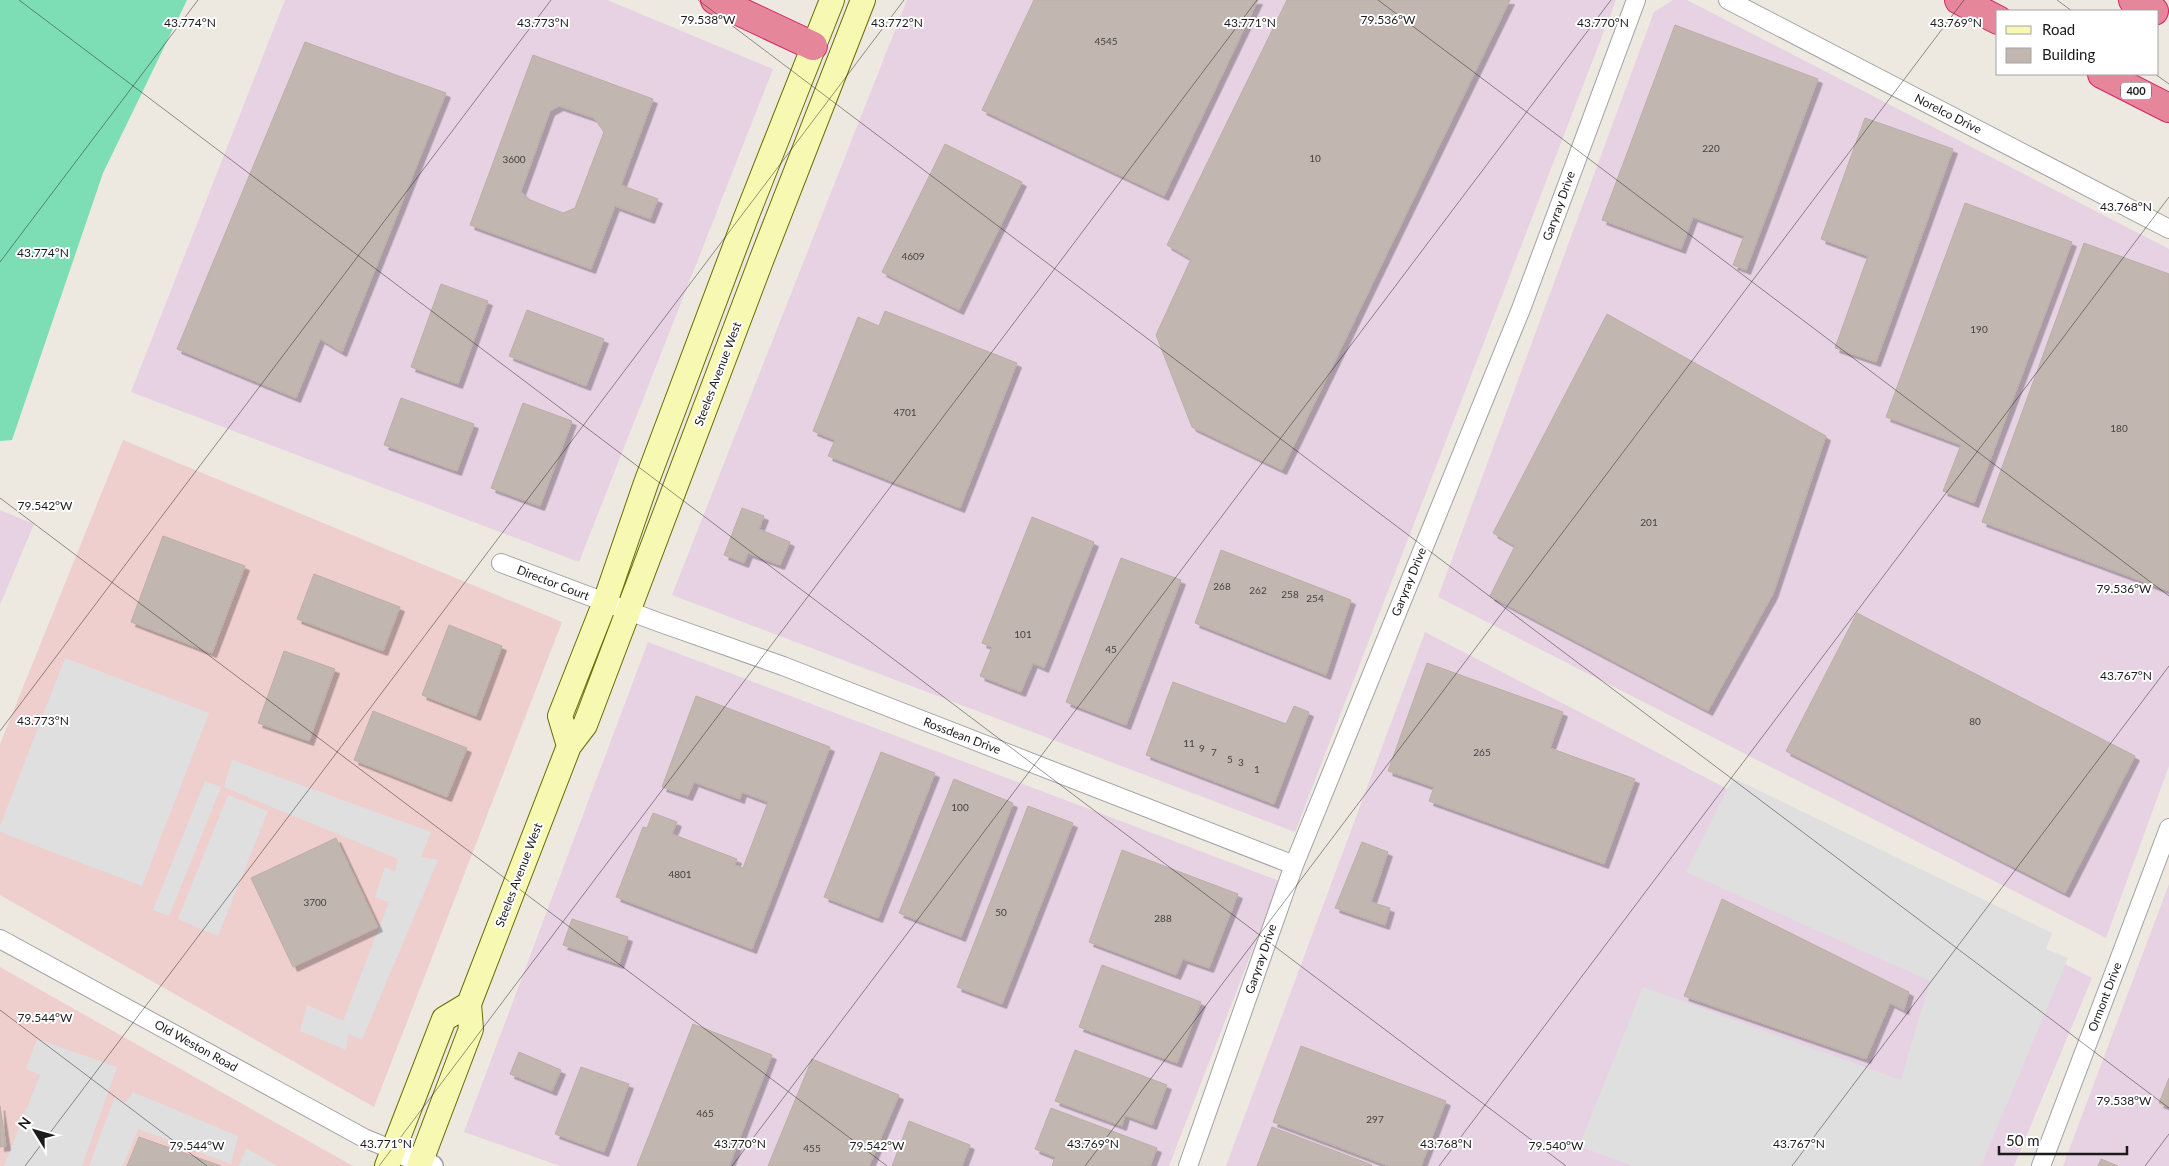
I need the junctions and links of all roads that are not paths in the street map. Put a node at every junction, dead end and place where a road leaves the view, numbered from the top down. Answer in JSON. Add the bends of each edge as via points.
{"nodes":[{"id":1,"x":715,"y":0,"type":"edge"},
{"id":2,"x":832,"y":0,"type":"edge"},
{"id":3,"x":863,"y":0,"type":"edge"},
{"id":4,"x":1636,"y":0,"type":"edge"},
{"id":5,"x":1728,"y":0,"type":"edge"},
{"id":6,"x":1959,"y":0,"type":"edge"},
{"id":7,"x":2133,"y":0,"type":"edge"},
{"id":8,"x":2152,"y":10,"type":"edge"},
{"id":9,"x":1996,"y":19,"type":"edge"},
{"id":10,"x":814,"y":46,"type":"junction"},
{"id":11,"x":840,"y":60,"type":"junction"},
{"id":12,"x":2104,"y":75,"type":"edge"},
{"id":13,"x":2169,"y":108,"type":"edge"},
{"id":14,"x":2169,"y":229,"type":"edge"},
{"id":15,"x":501,"y":563,"type":"dead end"},
{"id":16,"x":604,"y":602,"type":"junction"},
{"id":17,"x":628,"y":611,"type":"junction"},
{"id":18,"x":569,"y":746,"type":"junction"},
{"id":19,"x":2169,"y":828,"type":"edge"},
{"id":20,"x":1294,"y":865,"type":"junction"},
{"id":21,"x":0,"y":939,"type":"edge"},
{"id":22,"x":469,"y":1004,"type":"junction"},
{"id":23,"x":390,"y":1158,"type":"edge"},
{"id":24,"x":424,"y":1164,"type":"edge"},
{"id":25,"x":1188,"y":1166,"type":"edge"},
{"id":26,"x":2041,"y":1166,"type":"edge"}],
"edges":[{"from":1,"to":10,"type":"highway"},
{"from":2,"to":10,"type":"main road"},
{"from":3,"to":11,"type":"main road","name":"Steeles Avenue West"},
{"from":4,"to":20,"type":"street","name":"Garyray Drive","via":[[1521,309]]},
{"from":5,"to":14,"type":"street","name":"Norelco Drive"},
{"from":6,"to":9,"type":"highway"},
{"from":7,"to":8,"type":"highway"},
{"from":10,"to":11,"type":"main road"},
{"from":10,"to":16,"type":"main road","via":[[690,365]]},
{"from":11,"to":17,"type":"main road","name":"Steeles Avenue West"},
{"from":12,"to":13,"type":"highway","number":"400"},
{"from":15,"to":16,"type":"street","name":"Director Court"},
{"from":16,"to":17,"type":"street","name":"Director Court"},
{"from":16,"to":18,"type":"main road","via":[[560,716]]},
{"from":17,"to":18,"type":"main road","name":"Steeles Avenue West","via":[[585,725]]},
{"from":17,"to":20,"type":"street","name":"Rossdean Drive","via":[[782,666]]},
{"from":18,"to":22,"type":"main road","name":"Steeles Avenue West"},
{"from":19,"to":26,"type":"street","name":"Ormont Drive"},
{"from":20,"to":25,"type":"street","name":"Garyray Drive"},
{"from":21,"to":23,"type":"street","name":"Old Weston Road","via":[[364,1138]]},
{"from":22,"to":23,"type":"main road","via":[[444,1020]]},
{"from":22,"to":24,"type":"main road","name":"Steeles Avenue West","via":[[471,1029]]},
{"from":23,"to":24,"type":"street"}]}
